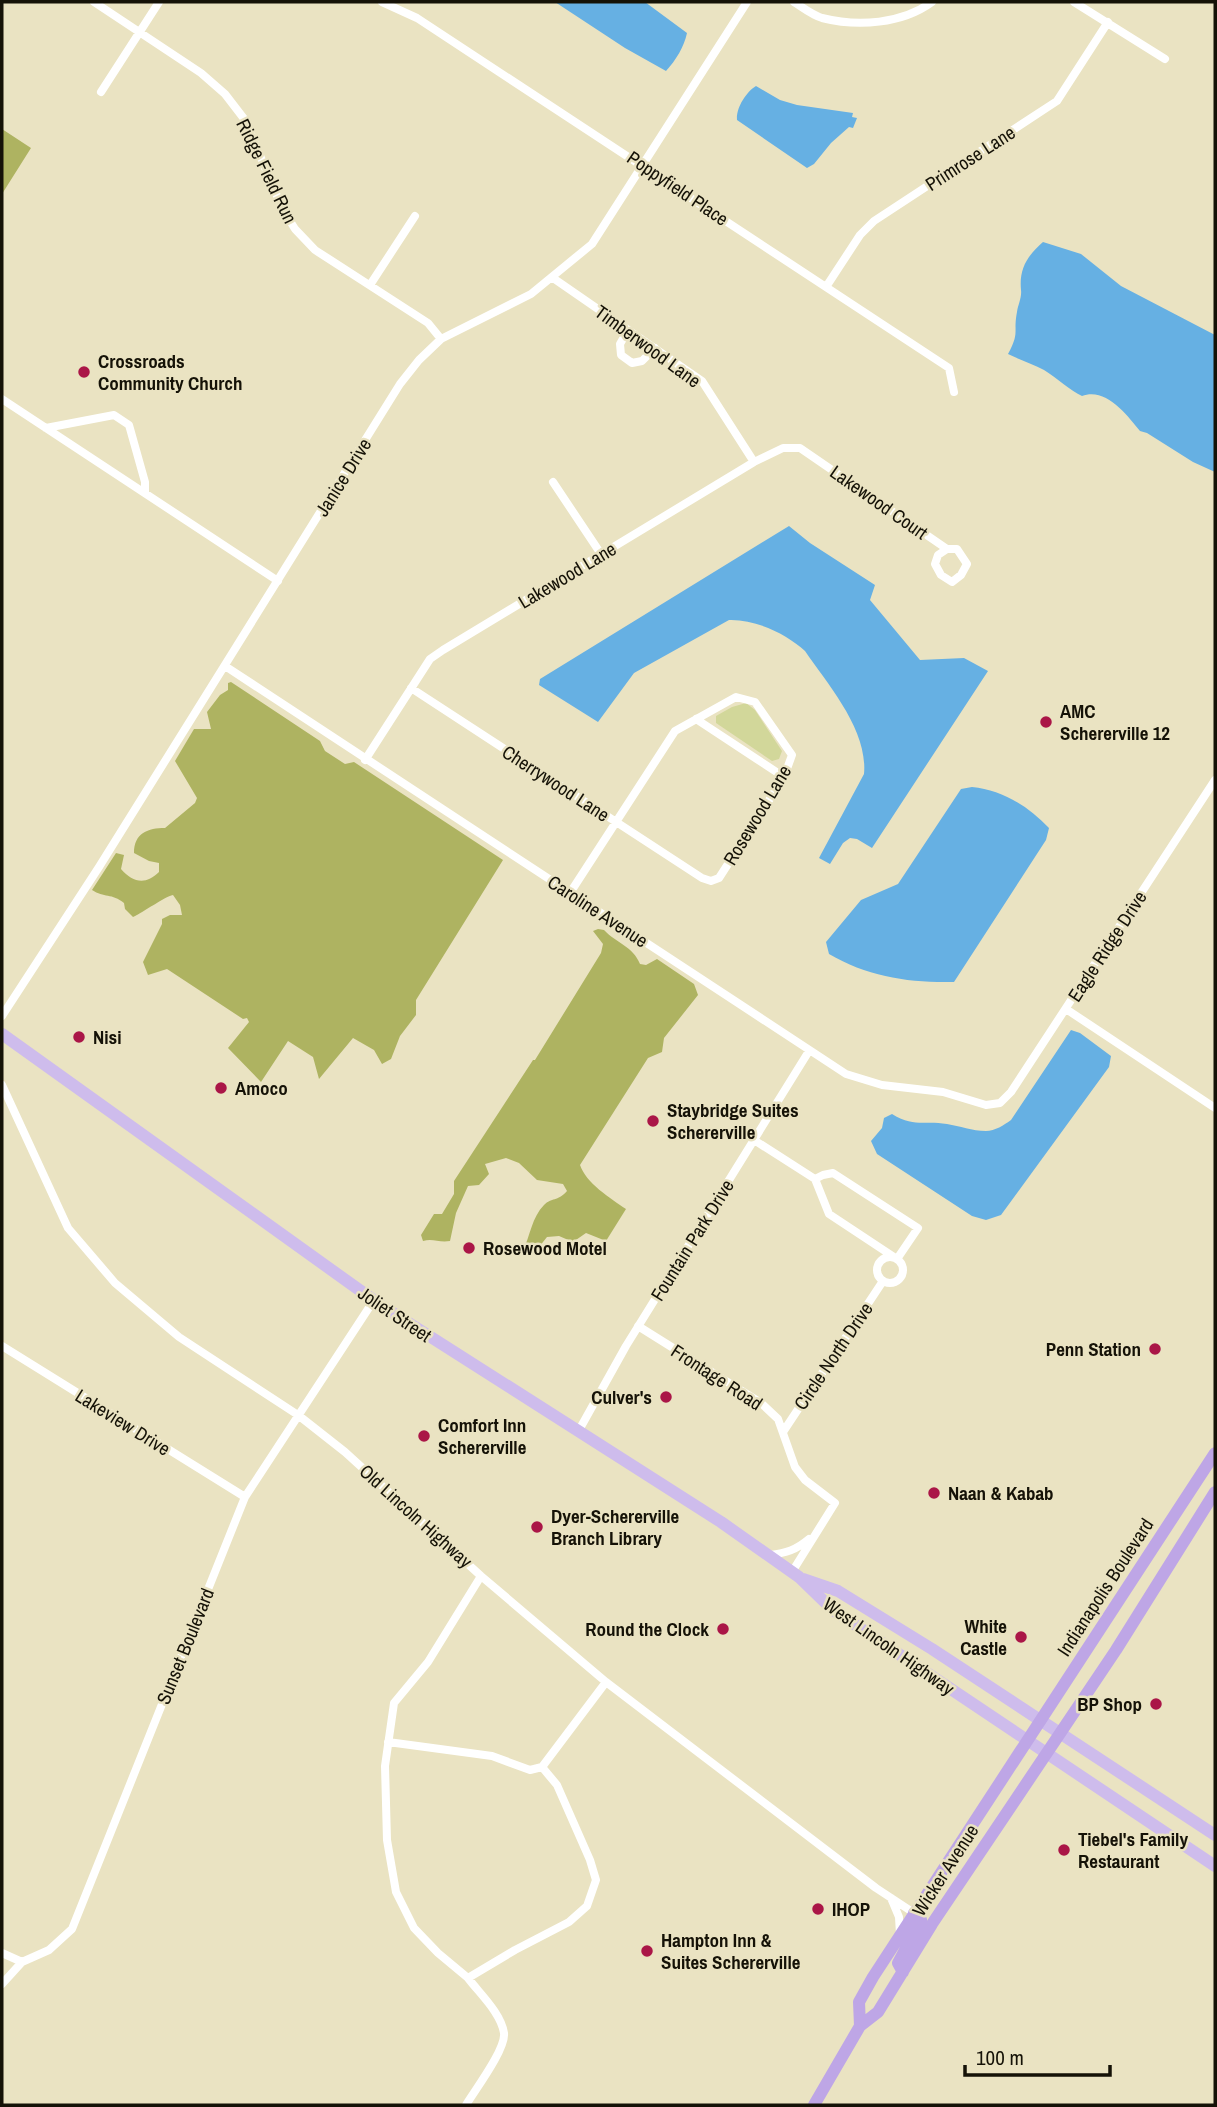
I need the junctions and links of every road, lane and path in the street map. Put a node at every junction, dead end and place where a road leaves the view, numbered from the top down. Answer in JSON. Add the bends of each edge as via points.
{"nodes":[{"id":1,"x":94,"y":2,"type":"edge"},
{"id":2,"x":159,"y":2,"type":"edge"},
{"id":3,"x":382,"y":2,"type":"edge"},
{"id":4,"x":747,"y":2,"type":"edge"},
{"id":5,"x":794,"y":2,"type":"edge"},
{"id":6,"x":932,"y":2,"type":"edge"},
{"id":7,"x":1074,"y":2,"type":"edge"},
{"id":8,"x":1108,"y":22,"type":"junction"},
{"id":9,"x":140,"y":30,"type":"junction"},
{"id":10,"x":1165,"y":60,"type":"dead end"},
{"id":11,"x":101,"y":92,"type":"dead end"},
{"id":12,"x":643,"y":164,"type":"junction"},
{"id":13,"x":415,"y":216,"type":"dead end"},
{"id":14,"x":553,"y":278,"type":"junction"},
{"id":15,"x":370,"y":285,"type":"junction"},
{"id":16,"x":826,"y":287,"type":"junction"},
{"id":17,"x":628,"y":330,"type":"junction"},
{"id":18,"x":441,"y":339,"type":"junction"},
{"id":19,"x":655,"y":348,"type":"junction"},
{"id":20,"x":954,"y":391,"type":"dead end"},
{"id":21,"x":2,"y":400,"type":"edge"},
{"id":22,"x":46,"y":428,"type":"junction"},
{"id":23,"x":811,"y":455,"type":"joint"},
{"id":24,"x":754,"y":461,"type":"junction"},
{"id":25,"x":553,"y":482,"type":"dead end"},
{"id":26,"x":145,"y":494,"type":"junction"},
{"id":27,"x":947,"y":549,"type":"dead end"},
{"id":28,"x":601,"y":554,"type":"junction"},
{"id":29,"x":278,"y":581,"type":"junction"},
{"id":30,"x":225,"y":666,"type":"junction"},
{"id":31,"x":411,"y":688,"type":"junction"},
{"id":32,"x":696,"y":719,"type":"junction"},
{"id":33,"x":366,"y":760,"type":"junction"},
{"id":34,"x":785,"y":777,"type":"junction"},
{"id":35,"x":1215,"y":780,"type":"edge"},
{"id":36,"x":616,"y":822,"type":"junction"},
{"id":37,"x":702,"y":878,"type":"joint"},
{"id":38,"x":570,"y":893,"type":"junction"},
{"id":39,"x":1066,"y":1009,"type":"junction"},
{"id":40,"x":2,"y":1016,"type":"edge"},
{"id":41,"x":2,"y":1034,"type":"edge"},
{"id":42,"x":809,"y":1051,"type":"junction"},
{"id":43,"x":2,"y":1085,"type":"edge"},
{"id":44,"x":992,"y":1106,"type":"joint"},
{"id":45,"x":1215,"y":1108,"type":"edge"},
{"id":46,"x":754,"y":1140,"type":"junction"},
{"id":47,"x":815,"y":1180,"type":"junction"},
{"id":48,"x":896,"y":1258,"type":"junction"},
{"id":49,"x":883,"y":1281,"type":"junction"},
{"id":50,"x":373,"y":1300,"type":"junction"},
{"id":51,"x":638,"y":1326,"type":"junction"},
{"id":52,"x":2,"y":1346,"type":"edge"},
{"id":53,"x":298,"y":1415,"type":"junction"},
{"id":54,"x":578,"y":1432,"type":"junction"},
{"id":55,"x":783,"y":1432,"type":"junction"},
{"id":56,"x":1215,"y":1453,"type":"edge"},
{"id":57,"x":1215,"y":1492,"type":"edge"},
{"id":58,"x":245,"y":1497,"type":"junction"},
{"id":59,"x":816,"y":1533,"type":"junction"},
{"id":60,"x":769,"y":1556,"type":"junction"},
{"id":61,"x":795,"y":1575,"type":"junction"},
{"id":62,"x":481,"y":1576,"type":"junction"},
{"id":63,"x":606,"y":1682,"type":"junction"},
{"id":64,"x":1040,"y":1720,"type":"junction"},
{"id":65,"x":1060,"y":1733,"type":"junction"},
{"id":66,"x":1026,"y":1741,"type":"junction"},
{"id":67,"x":388,"y":1742,"type":"junction"},
{"id":68,"x":1046,"y":1754,"type":"junction"},
{"id":69,"x":542,"y":1767,"type":"junction"},
{"id":70,"x":1215,"y":1835,"type":"edge"},
{"id":71,"x":1215,"y":1866,"type":"edge"},
{"id":72,"x":891,"y":1898,"type":"junction"},
{"id":73,"x":914,"y":1913,"type":"junction"},
{"id":74,"x":900,"y":1934,"type":"junction"},
{"id":75,"x":2,"y":1953,"type":"edge"},
{"id":76,"x":22,"y":1962,"type":"junction"},
{"id":77,"x":903,"y":1972,"type":"junction"},
{"id":78,"x":468,"y":1978,"type":"junction"},
{"id":79,"x":2,"y":1984,"type":"edge"},
{"id":80,"x":860,"y":2026,"type":"junction"},
{"id":81,"x":466,"y":2105,"type":"edge"},
{"id":82,"x":814,"y":2105,"type":"edge"}],
"edges":[{"from":1,"to":9,"type":"street","name":"Ridge Field Run"},
{"from":2,"to":9,"type":"street"},
{"from":3,"to":12,"type":"street","name":"Poppyfield Place","via":[[417,18]]},
{"from":4,"to":12,"type":"street","name":"Janice Drive"},
{"from":5,"to":6,"type":"street","via":[[820,17],[855,22],[892,21]]},
{"from":7,"to":8,"type":"street"},
{"from":8,"to":10,"type":"street"},
{"from":8,"to":16,"type":"street","name":"Primrose Lane","via":[[1057,101],[874,220]]},
{"from":9,"to":11,"type":"street"},
{"from":9,"to":15,"type":"street","name":"Ridge Field Run","via":[[225,94],[245,120],[295,229],[315,250]]},
{"from":12,"to":14,"type":"street","name":"Janice Drive","via":[[592,244]]},
{"from":12,"to":16,"type":"street","name":"Poppyfield Place"},
{"from":13,"to":15,"type":"street"},
{"from":14,"to":17,"type":"street","name":"Timberwood Lane"},
{"from":14,"to":18,"type":"street","name":"Janice Drive","via":[[531,294]]},
{"from":15,"to":18,"type":"street","name":"Ridge Field Run","via":[[428,323]]},
{"from":16,"to":20,"type":"street","name":"Poppyfield Place","via":[[949,368]]},
{"from":17,"to":19,"type":"street","name":"Timberwood Lane"},
{"from":17,"to":19,"type":"street","via":[[620,344],[621,355],[632,363],[642,361]]},
{"from":18,"to":29,"type":"street","name":"Janice Drive","via":[[400,384]]},
{"from":19,"to":24,"type":"street","name":"Timberwood Lane","via":[[702,381]]},
{"from":21,"to":22,"type":"street"},
{"from":22,"to":26,"type":"street"},
{"from":22,"to":26,"type":"street","via":[[114,415],[122,419],[129,425]]},
{"from":23,"to":24,"type":"street","name":"Lakewood Lane","via":[[800,448],[783,448]]},
{"from":23,"to":27,"type":"street","name":"Lakewood Court"},
{"from":24,"to":28,"type":"street","name":"Lakewood Lane"},
{"from":25,"to":28,"type":"street"},
{"from":26,"to":29,"type":"street"},
{"from":28,"to":31,"type":"street","name":"Lakewood Lane","via":[[430,659]]},
{"from":29,"to":30,"type":"street","name":"Janice Drive"},
{"from":30,"to":33,"type":"street","name":"Caroline Avenue"},
{"from":30,"to":40,"type":"street","name":"Janice Drive"},
{"from":31,"to":33,"type":"street","name":"Lakewood Lane"},
{"from":31,"to":36,"type":"street","name":"Cherrywood Lane"},
{"from":32,"to":34,"type":"street"},
{"from":32,"to":34,"type":"street","name":"Rosewood Lane","via":[[736,697],[755,702],[792,755]]},
{"from":32,"to":36,"type":"street","via":[[675,731]]},
{"from":33,"to":38,"type":"street","name":"Caroline Avenue"},
{"from":34,"to":37,"type":"street","name":"Rosewood Lane","via":[[719,878]]},
{"from":35,"to":39,"type":"street","name":"Eagle Ridge Drive"},
{"from":36,"to":37,"type":"street","name":"Cherrywood Lane"},
{"from":36,"to":38,"type":"street"},
{"from":38,"to":42,"type":"street","name":"Caroline Avenue"},
{"from":39,"to":44,"type":"street","name":"Eagle Ridge Drive","via":[[1011,1093]]},
{"from":39,"to":45,"type":"street"},
{"from":41,"to":50,"type":"main road","name":"Joliet Street"},
{"from":42,"to":44,"type":"street","name":"Caroline Avenue","via":[[846,1074],[882,1085],[943,1092]]},
{"from":42,"to":46,"type":"street","name":"Fountain Park Drive"},
{"from":43,"to":53,"type":"street","name":"Old Lincoln Highway","via":[[68,1228],[115,1283],[179,1337]]},
{"from":46,"to":47,"type":"street"},
{"from":46,"to":51,"type":"street","name":"Fountain Park Drive"},
{"from":47,"to":48,"type":"street","via":[[829,1214]]},
{"from":47,"to":48,"type":"street","via":[[834,1173],[918,1227]]},
{"from":48,"to":49,"type":"street","via":[[883,1259],[878,1266]]},
{"from":48,"to":49,"type":"street","via":[[902,1265],[901,1277],[891,1283]]},
{"from":49,"to":55,"type":"street","name":"Circle North Drive"},
{"from":50,"to":53,"type":"street","name":"Sunset Boulevard"},
{"from":50,"to":54,"type":"main road","name":"Joliet Street"},
{"from":51,"to":54,"type":"street","name":"Fountain Park Drive"},
{"from":51,"to":55,"type":"street","name":"Frontage Road","via":[[761,1403],[778,1419]]},
{"from":52,"to":58,"type":"street","name":"Lakeview Drive"},
{"from":53,"to":58,"type":"street","name":"Sunset Boulevard"},
{"from":53,"to":62,"type":"street","name":"Old Lincoln Highway"},
{"from":54,"to":60,"type":"main road","name":"Joliet Street"},
{"from":55,"to":59,"type":"street","name":"Frontage Road","via":[[795,1467],[835,1503]]},
{"from":56,"to":64,"type":"highway","name":"Indianapolis Boulevard"},
{"from":57,"to":65,"type":"highway"},
{"from":58,"to":76,"type":"street","name":"Sunset Boulevard","via":[[72,1929],[48,1950]]},
{"from":59,"to":60,"type":"street","via":[[798,1548]]},
{"from":59,"to":61,"type":"street","name":"Frontage Road"},
{"from":60,"to":61,"type":"main road","name":"Joliet Street"},
{"from":61,"to":64,"type":"main road","name":"West Lincoln Highway","via":[[838,1591]]},
{"from":61,"to":66,"type":"main road","name":"West Lincoln Highway","via":[[833,1610]]},
{"from":62,"to":63,"type":"street","name":"Old Lincoln Highway"},
{"from":62,"to":67,"type":"street","via":[[428,1662],[394,1703]]},
{"from":63,"to":69,"type":"street"},
{"from":63,"to":72,"type":"street","name":"Old Lincoln Highway"},
{"from":64,"to":65,"type":"main road","name":"West Lincoln Highway"},
{"from":64,"to":66,"type":"highway","name":"Indianapolis Boulevard"},
{"from":65,"to":68,"type":"highway","name":"Wicker Avenue"},
{"from":65,"to":70,"type":"main road","name":"West Lincoln Highway"},
{"from":66,"to":68,"type":"main road","name":"West Lincoln Highway"},
{"from":66,"to":73,"type":"highway","name":"Wicker Avenue"},
{"from":67,"to":69,"type":"street","via":[[492,1756],[530,1770]]},
{"from":67,"to":78,"type":"street","via":[[387,1840],[396,1892],[414,1928]]},
{"from":68,"to":71,"type":"main road","name":"West Lincoln Highway"},
{"from":68,"to":77,"type":"highway","name":"Wicker Avenue"},
{"from":69,"to":78,"type":"street","via":[[557,1785],[590,1860],[596,1880],[587,1906],[569,1922]]},
{"from":72,"to":73,"type":"street","name":"Old Lincoln Highway"},
{"from":72,"to":74,"type":"street"},
{"from":73,"to":74,"type":"highway","name":"Wicker Avenue"},
{"from":73,"to":77,"type":"highway","via":[[921,1920],[898,1963]]},
{"from":74,"to":80,"type":"highway","name":"Wicker Avenue","via":[[859,2002]]},
{"from":75,"to":76,"type":"street"},
{"from":76,"to":79,"type":"street","name":"Sunset Boulevard"},
{"from":77,"to":80,"type":"highway","name":"Wicker Avenue","via":[[878,2012]]},
{"from":78,"to":81,"type":"street","via":[[496,2014],[504,2035]]},
{"from":80,"to":82,"type":"highway","name":"Wicker Avenue"}]}
